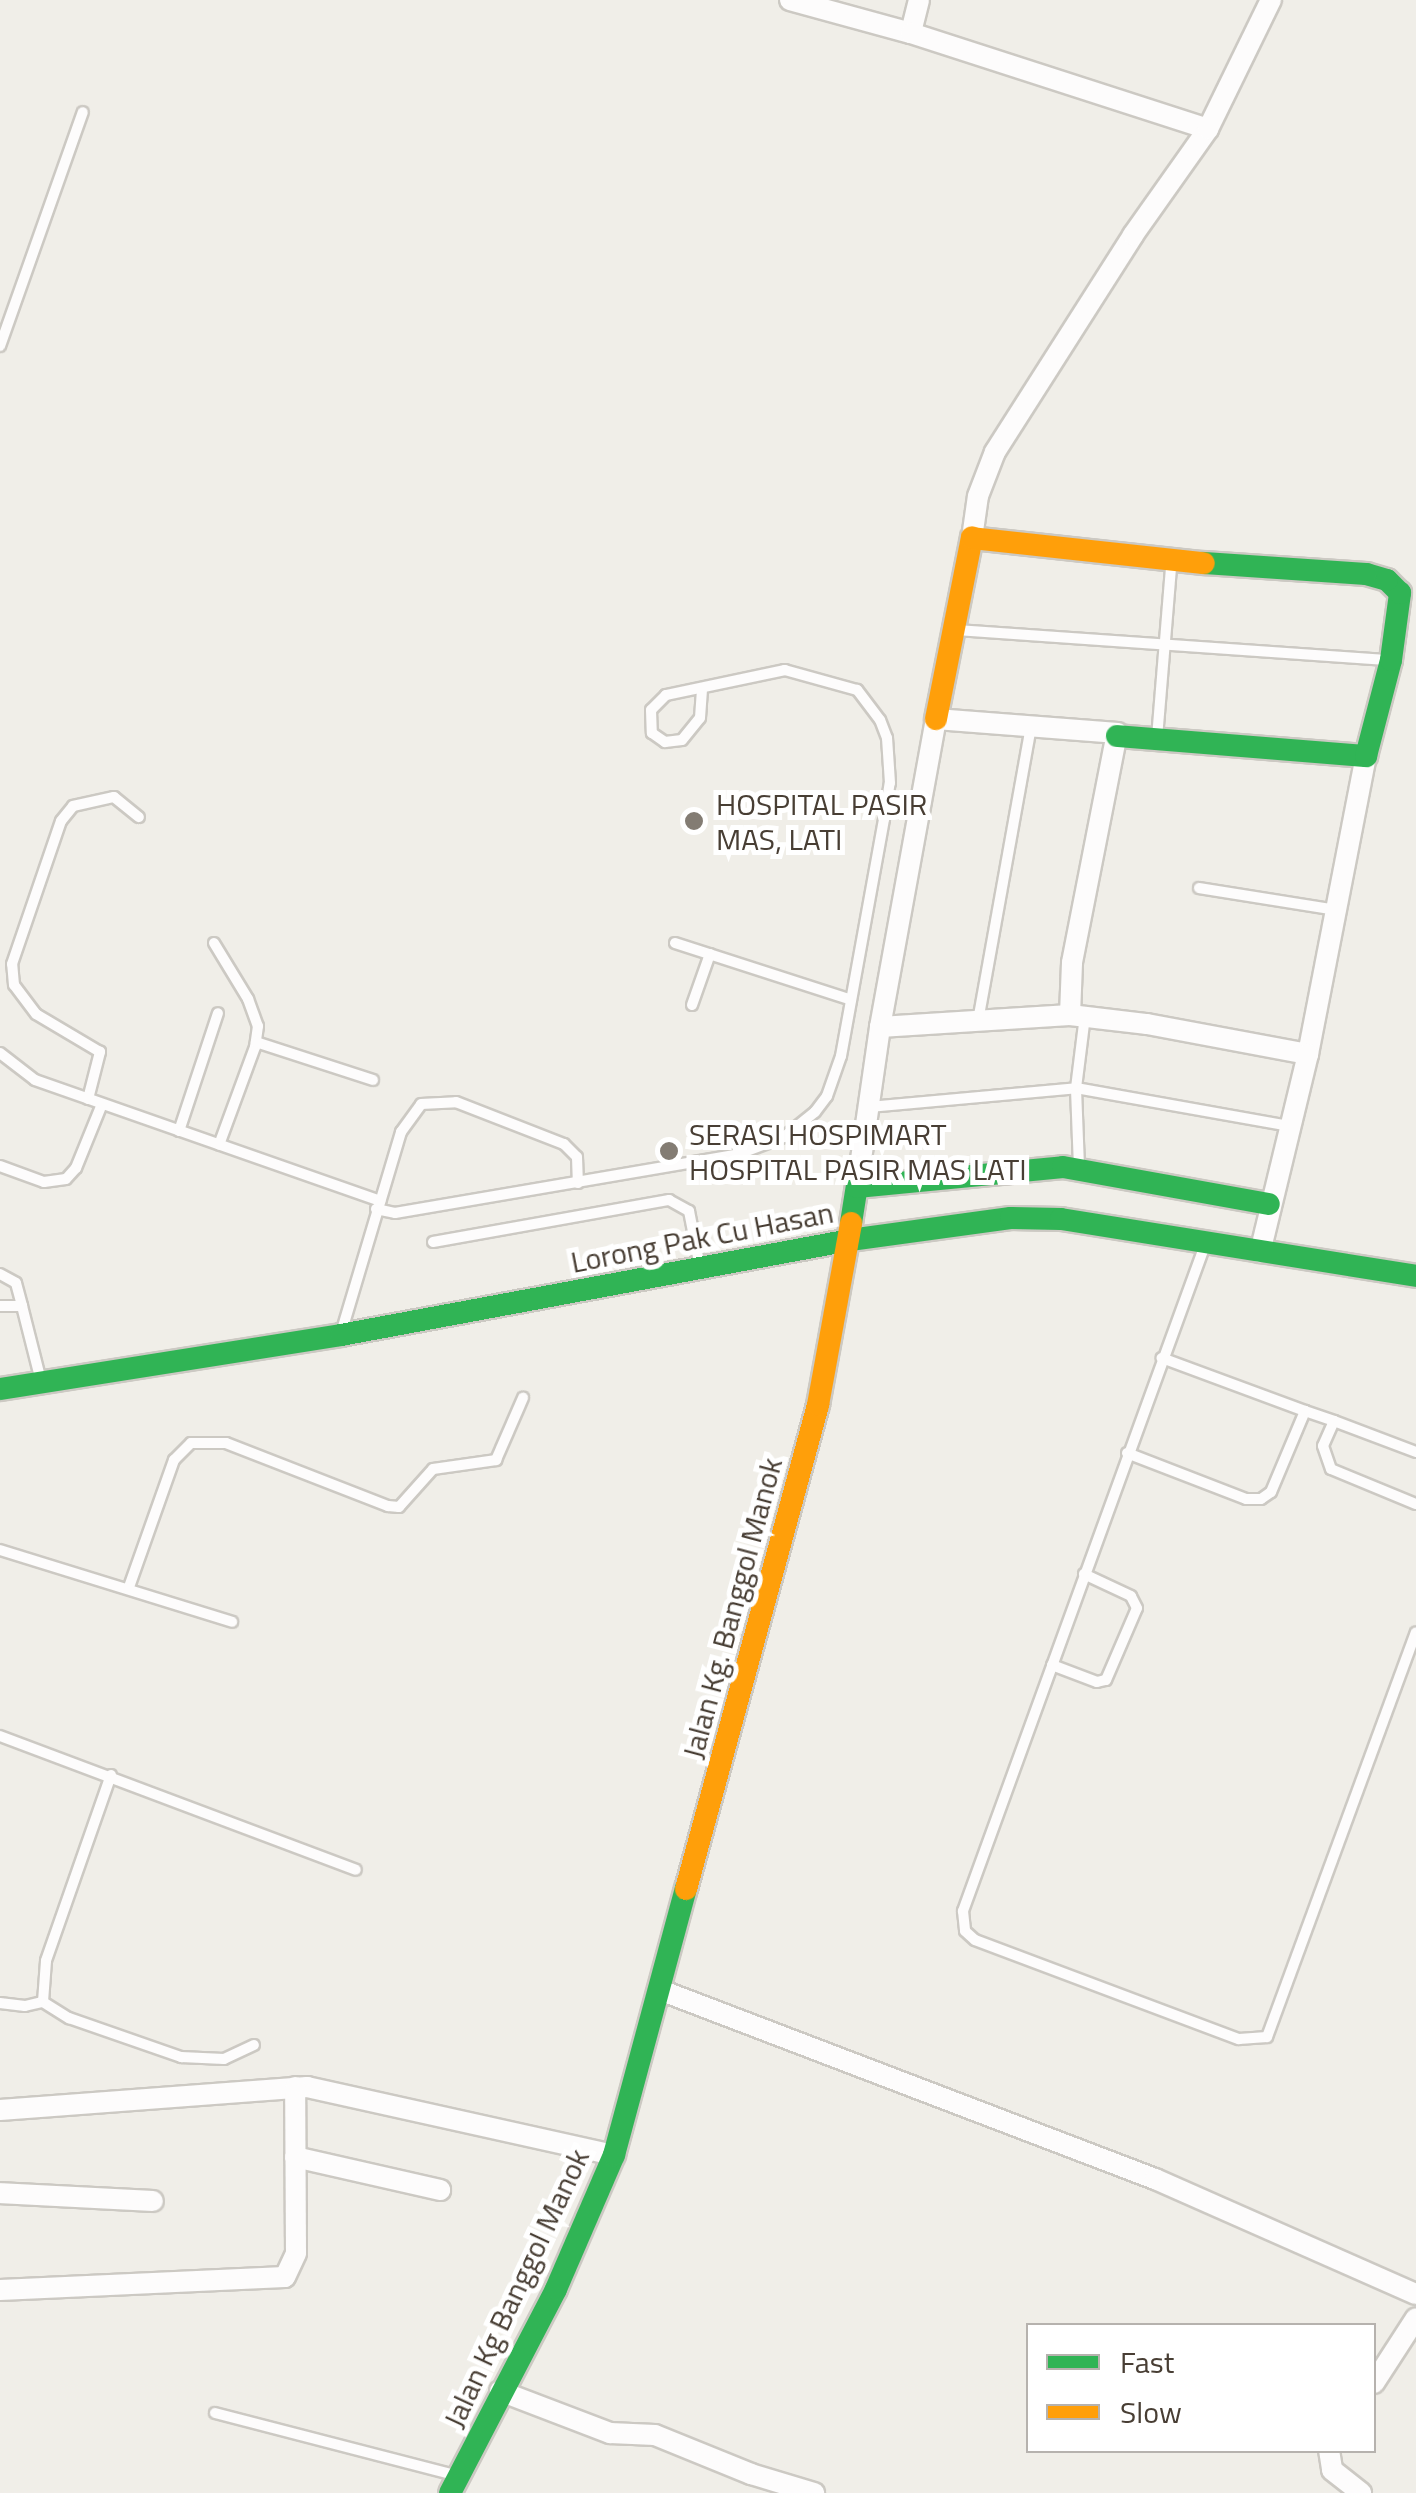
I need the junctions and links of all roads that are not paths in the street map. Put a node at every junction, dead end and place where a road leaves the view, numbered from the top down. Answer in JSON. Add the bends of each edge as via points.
{"nodes":[{"id":1,"x":790,"y":0,"type":"edge"},
{"id":2,"x":919,"y":0,"type":"edge"},
{"id":3,"x":1271,"y":0,"type":"edge"},
{"id":4,"x":911,"y":32,"type":"junction"},
{"id":5,"x":83,"y":112,"type":"dead end"},
{"id":6,"x":1208,"y":129,"type":"junction"},
{"id":7,"x":0,"y":346,"type":"edge"},
{"id":8,"x":972,"y":538,"type":"junction"},
{"id":9,"x":1172,"y":561,"type":"junction"},
{"id":10,"x":954,"y":630,"type":"junction"},
{"id":11,"x":1164,"y":648,"type":"junction"},
{"id":12,"x":1391,"y":660,"type":"junction"},
{"id":13,"x":702,"y":690,"type":"junction"},
{"id":14,"x":936,"y":720,"type":"junction"},
{"id":15,"x":1032,"y":727,"type":"junction"},
{"id":16,"x":1117,"y":736,"type":"junction"},
{"id":17,"x":1156,"y":739,"type":"junction"},
{"id":18,"x":1366,"y":756,"type":"junction"},
{"id":19,"x":139,"y":817,"type":"dead end"},
{"id":20,"x":1200,"y":888,"type":"dead end"},
{"id":21,"x":1337,"y":910,"type":"junction"},
{"id":22,"x":214,"y":943,"type":"dead end"},
{"id":23,"x":675,"y":943,"type":"dead end"},
{"id":24,"x":710,"y":954,"type":"junction"},
{"id":25,"x":851,"y":1000,"type":"junction"},
{"id":26,"x":692,"y":1005,"type":"dead end"},
{"id":27,"x":218,"y":1014,"type":"dead end"},
{"id":28,"x":1078,"y":1015,"type":"junction"},
{"id":29,"x":978,"y":1022,"type":"junction"},
{"id":30,"x":880,"y":1027,"type":"junction"},
{"id":31,"x":256,"y":1042,"type":"junction"},
{"id":32,"x":0,"y":1053,"type":"edge"},
{"id":33,"x":1308,"y":1054,"type":"junction"},
{"id":34,"x":373,"y":1080,"type":"dead end"},
{"id":35,"x":1076,"y":1088,"type":"junction"},
{"id":36,"x":88,"y":1099,"type":"junction"},
{"id":37,"x":102,"y":1104,"type":"junction"},
{"id":38,"x":868,"y":1107,"type":"junction"},
{"id":39,"x":1289,"y":1126,"type":"junction"},
{"id":40,"x":179,"y":1131,"type":"junction"},
{"id":41,"x":219,"y":1145,"type":"junction"},
{"id":42,"x":0,"y":1166,"type":"edge"},
{"id":43,"x":1079,"y":1168,"type":"junction"},
{"id":44,"x":578,"y":1183,"type":"junction"},
{"id":45,"x":857,"y":1187,"type":"junction"},
{"id":46,"x":1269,"y":1204,"type":"junction"},
{"id":47,"x":378,"y":1205,"type":"junction"},
{"id":48,"x":850,"y":1240,"type":"junction"},
{"id":49,"x":433,"y":1242,"type":"dead end"},
{"id":50,"x":1206,"y":1242,"type":"junction"},
{"id":51,"x":1260,"y":1252,"type":"junction"},
{"id":52,"x":700,"y":1268,"type":"junction"},
{"id":53,"x":0,"y":1274,"type":"edge"},
{"id":54,"x":1416,"y":1276,"type":"edge"},
{"id":55,"x":0,"y":1306,"type":"edge"},
{"id":56,"x":22,"y":1306,"type":"junction"},
{"id":57,"x":341,"y":1336,"type":"junction"},
{"id":58,"x":1162,"y":1358,"type":"junction"},
{"id":59,"x":42,"y":1383,"type":"junction"},
{"id":60,"x":0,"y":1390,"type":"edge"},
{"id":61,"x":523,"y":1398,"type":"dead end"},
{"id":62,"x":1305,"y":1411,"type":"junction"},
{"id":63,"x":1334,"y":1421,"type":"junction"},
{"id":64,"x":1416,"y":1452,"type":"edge"},
{"id":65,"x":1127,"y":1453,"type":"junction"},
{"id":66,"x":1416,"y":1504,"type":"edge"},
{"id":67,"x":0,"y":1550,"type":"edge"},
{"id":68,"x":1084,"y":1574,"type":"junction"},
{"id":69,"x":129,"y":1587,"type":"junction"},
{"id":70,"x":232,"y":1622,"type":"dead end"},
{"id":71,"x":1416,"y":1633,"type":"edge"},
{"id":72,"x":1052,"y":1665,"type":"junction"},
{"id":73,"x":0,"y":1736,"type":"edge"},
{"id":74,"x":111,"y":1775,"type":"junction"},
{"id":75,"x":356,"y":1870,"type":"dead end"},
{"id":76,"x":660,"y":1990,"type":"junction"},
{"id":77,"x":43,"y":2002,"type":"junction"},
{"id":78,"x":0,"y":2003,"type":"edge"},
{"id":79,"x":254,"y":2045,"type":"dead end"},
{"id":80,"x":295,"y":2087,"type":"junction"},
{"id":81,"x":0,"y":2110,"type":"edge"},
{"id":82,"x":614,"y":2156,"type":"junction"},
{"id":83,"x":295,"y":2158,"type":"junction"},
{"id":84,"x":440,"y":2190,"type":"dead end"},
{"id":85,"x":0,"y":2192,"type":"edge"},
{"id":86,"x":153,"y":2202,"type":"dead end"},
{"id":87,"x":0,"y":2290,"type":"edge"},
{"id":88,"x":1416,"y":2294,"type":"edge"},
{"id":89,"x":1416,"y":2318,"type":"edge"},
{"id":90,"x":1376,"y":2380,"type":"edge"},
{"id":91,"x":500,"y":2391,"type":"junction"},
{"id":92,"x":215,"y":2412,"type":"dead end"},
{"id":93,"x":1329,"y":2453,"type":"edge"},
{"id":94,"x":455,"y":2485,"type":"edge"},
{"id":95,"x":814,"y":2493,"type":"edge"},
{"id":96,"x":1361,"y":2493,"type":"edge"}],
"edges":[{"from":1,"to":4,"type":"street"},
{"from":2,"to":4,"type":"street"},
{"from":3,"to":6,"type":"street"},
{"from":4,"to":6,"type":"street"},
{"from":5,"to":7,"type":"lane"},
{"from":6,"to":8,"type":"street","via":[[995,452],[978,496]]},
{"from":8,"to":9,"type":"street"},
{"from":8,"to":10,"type":"street"},
{"from":9,"to":11,"type":"lane"},
{"from":9,"to":12,"type":"street","via":[[1387,580],[1402,602]]},
{"from":10,"to":11,"type":"lane"},
{"from":10,"to":14,"type":"street"},
{"from":11,"to":12,"type":"lane"},
{"from":11,"to":17,"type":"lane"},
{"from":12,"to":18,"type":"street"},
{"from":13,"to":13,"type":"lane","via":[[656,702],[652,733],[665,742],[682,740],[700,718]]},
{"from":13,"to":25,"type":"lane","via":[[771,672],[810,674],[856,690],[880,720],[890,783]]},
{"from":14,"to":15,"type":"street"},
{"from":14,"to":30,"type":"street"},
{"from":15,"to":16,"type":"street"},
{"from":15,"to":29,"type":"lane"},
{"from":16,"to":17,"type":"street"},
{"from":16,"to":28,"type":"street","via":[[1072,963]]},
{"from":17,"to":18,"type":"street"},
{"from":18,"to":21,"type":"street"},
{"from":19,"to":36,"type":"lane","via":[[114,797],[73,806],[61,821],[12,964],[14,985],[36,1014],[100,1052]]},
{"from":20,"to":21,"type":"lane"},
{"from":21,"to":33,"type":"street"},
{"from":22,"to":31,"type":"lane","via":[[256,1016]]},
{"from":23,"to":24,"type":"lane"},
{"from":24,"to":25,"type":"lane"},
{"from":24,"to":26,"type":"lane"},
{"from":25,"to":44,"type":"lane","via":[[835,1080],[800,1126],[764,1147]]},
{"from":27,"to":40,"type":"lane"},
{"from":28,"to":29,"type":"street"},
{"from":28,"to":33,"type":"street"},
{"from":28,"to":35,"type":"lane"},
{"from":29,"to":30,"type":"street"},
{"from":30,"to":38,"type":"street"},
{"from":31,"to":34,"type":"lane"},
{"from":31,"to":41,"type":"lane"},
{"from":32,"to":36,"type":"lane","via":[[35,1080]]},
{"from":33,"to":39,"type":"street"},
{"from":35,"to":38,"type":"lane"},
{"from":35,"to":39,"type":"lane"},
{"from":35,"to":43,"type":"lane"},
{"from":36,"to":37,"type":"lane"},
{"from":37,"to":40,"type":"lane"},
{"from":37,"to":42,"type":"lane","via":[[66,1179],[44,1182]]},
{"from":38,"to":45,"type":"street"},
{"from":39,"to":46,"type":"street"},
{"from":40,"to":41,"type":"lane"},
{"from":41,"to":47,"type":"lane"},
{"from":43,"to":45,"type":"street","via":[[1039,1166]]},
{"from":43,"to":46,"type":"street"},
{"from":44,"to":47,"type":"lane","via":[[395,1213]]},
{"from":44,"to":47,"type":"lane","via":[[576,1156],[564,1144],[456,1102],[431,1101],[407,1118]]},
{"from":45,"to":48,"type":"street","name":"Jalan Kg. Banggol Manok"},
{"from":46,"to":51,"type":"street"},
{"from":47,"to":57,"type":"lane"},
{"from":48,"to":50,"type":"street","name":"Lorong Pak Cu Hasan","via":[[1011,1218],[1061,1218]]},
{"from":48,"to":52,"type":"street","name":"Lorong Pak Cu Hasan"},
{"from":48,"to":76,"type":"street","name":"Jalan Kg. Banggol Manok","via":[[818,1405]]},
{"from":49,"to":52,"type":"lane","via":[[669,1200],[689,1211]]},
{"from":50,"to":51,"type":"street","name":"Lorong Pak Cu Hasan"},
{"from":50,"to":58,"type":"lane"},
{"from":51,"to":54,"type":"street","name":"Lorong Pak Cu Hasan"},
{"from":52,"to":57,"type":"street","name":"Lorong Pak Cu Hasan"},
{"from":53,"to":56,"type":"lane","via":[[19,1287]]},
{"from":55,"to":56,"type":"lane"},
{"from":56,"to":59,"type":"lane"},
{"from":57,"to":59,"type":"street","name":"Lorong Pak Cu Hasan"},
{"from":58,"to":62,"type":"lane"},
{"from":58,"to":65,"type":"lane"},
{"from":59,"to":60,"type":"street","name":"Lorong Pak Cu Hasan"},
{"from":61,"to":69,"type":"lane","via":[[496,1460],[432,1469],[399,1506],[226,1443],[190,1443],[174,1460]]},
{"from":62,"to":63,"type":"lane"},
{"from":62,"to":65,"type":"lane","via":[[1272,1492],[1261,1499]]},
{"from":63,"to":64,"type":"lane"},
{"from":63,"to":66,"type":"lane","via":[[1323,1446],[1331,1469]]},
{"from":65,"to":68,"type":"lane"},
{"from":67,"to":69,"type":"lane"},
{"from":68,"to":72,"type":"lane"},
{"from":68,"to":72,"type":"lane","via":[[1132,1596],[1137,1608],[1106,1680]]},
{"from":69,"to":70,"type":"lane"},
{"from":71,"to":72,"type":"lane","via":[[1272,2030],[1259,2040],[1240,2039],[965,1931],[963,1911]]},
{"from":73,"to":74,"type":"lane"},
{"from":74,"to":75,"type":"lane"},
{"from":74,"to":77,"type":"lane","via":[[46,1961]]},
{"from":76,"to":82,"type":"street","name":"Jalan Kg Banggol Manok"},
{"from":76,"to":88,"type":"street","via":[[1155,2179]]},
{"from":77,"to":78,"type":"lane"},
{"from":77,"to":79,"type":"lane","via":[[69,2018],[181,2058],[224,2060]]},
{"from":80,"to":81,"type":"street"},
{"from":80,"to":82,"type":"street"},
{"from":80,"to":83,"type":"street"},
{"from":82,"to":91,"type":"street","name":"Jalan Kg Banggol Manok","via":[[556,2288]]},
{"from":83,"to":84,"type":"street"},
{"from":83,"to":87,"type":"street","via":[[296,2253],[285,2278]]},
{"from":85,"to":86,"type":"street"},
{"from":89,"to":90,"type":"street"},
{"from":91,"to":94,"type":"street","name":"Jalan Kg Banggol Manok"},
{"from":91,"to":95,"type":"street","via":[[610,2433],[655,2435]]},
{"from":92,"to":94,"type":"lane"},
{"from":93,"to":96,"type":"street","via":[[1332,2470]]}]}
